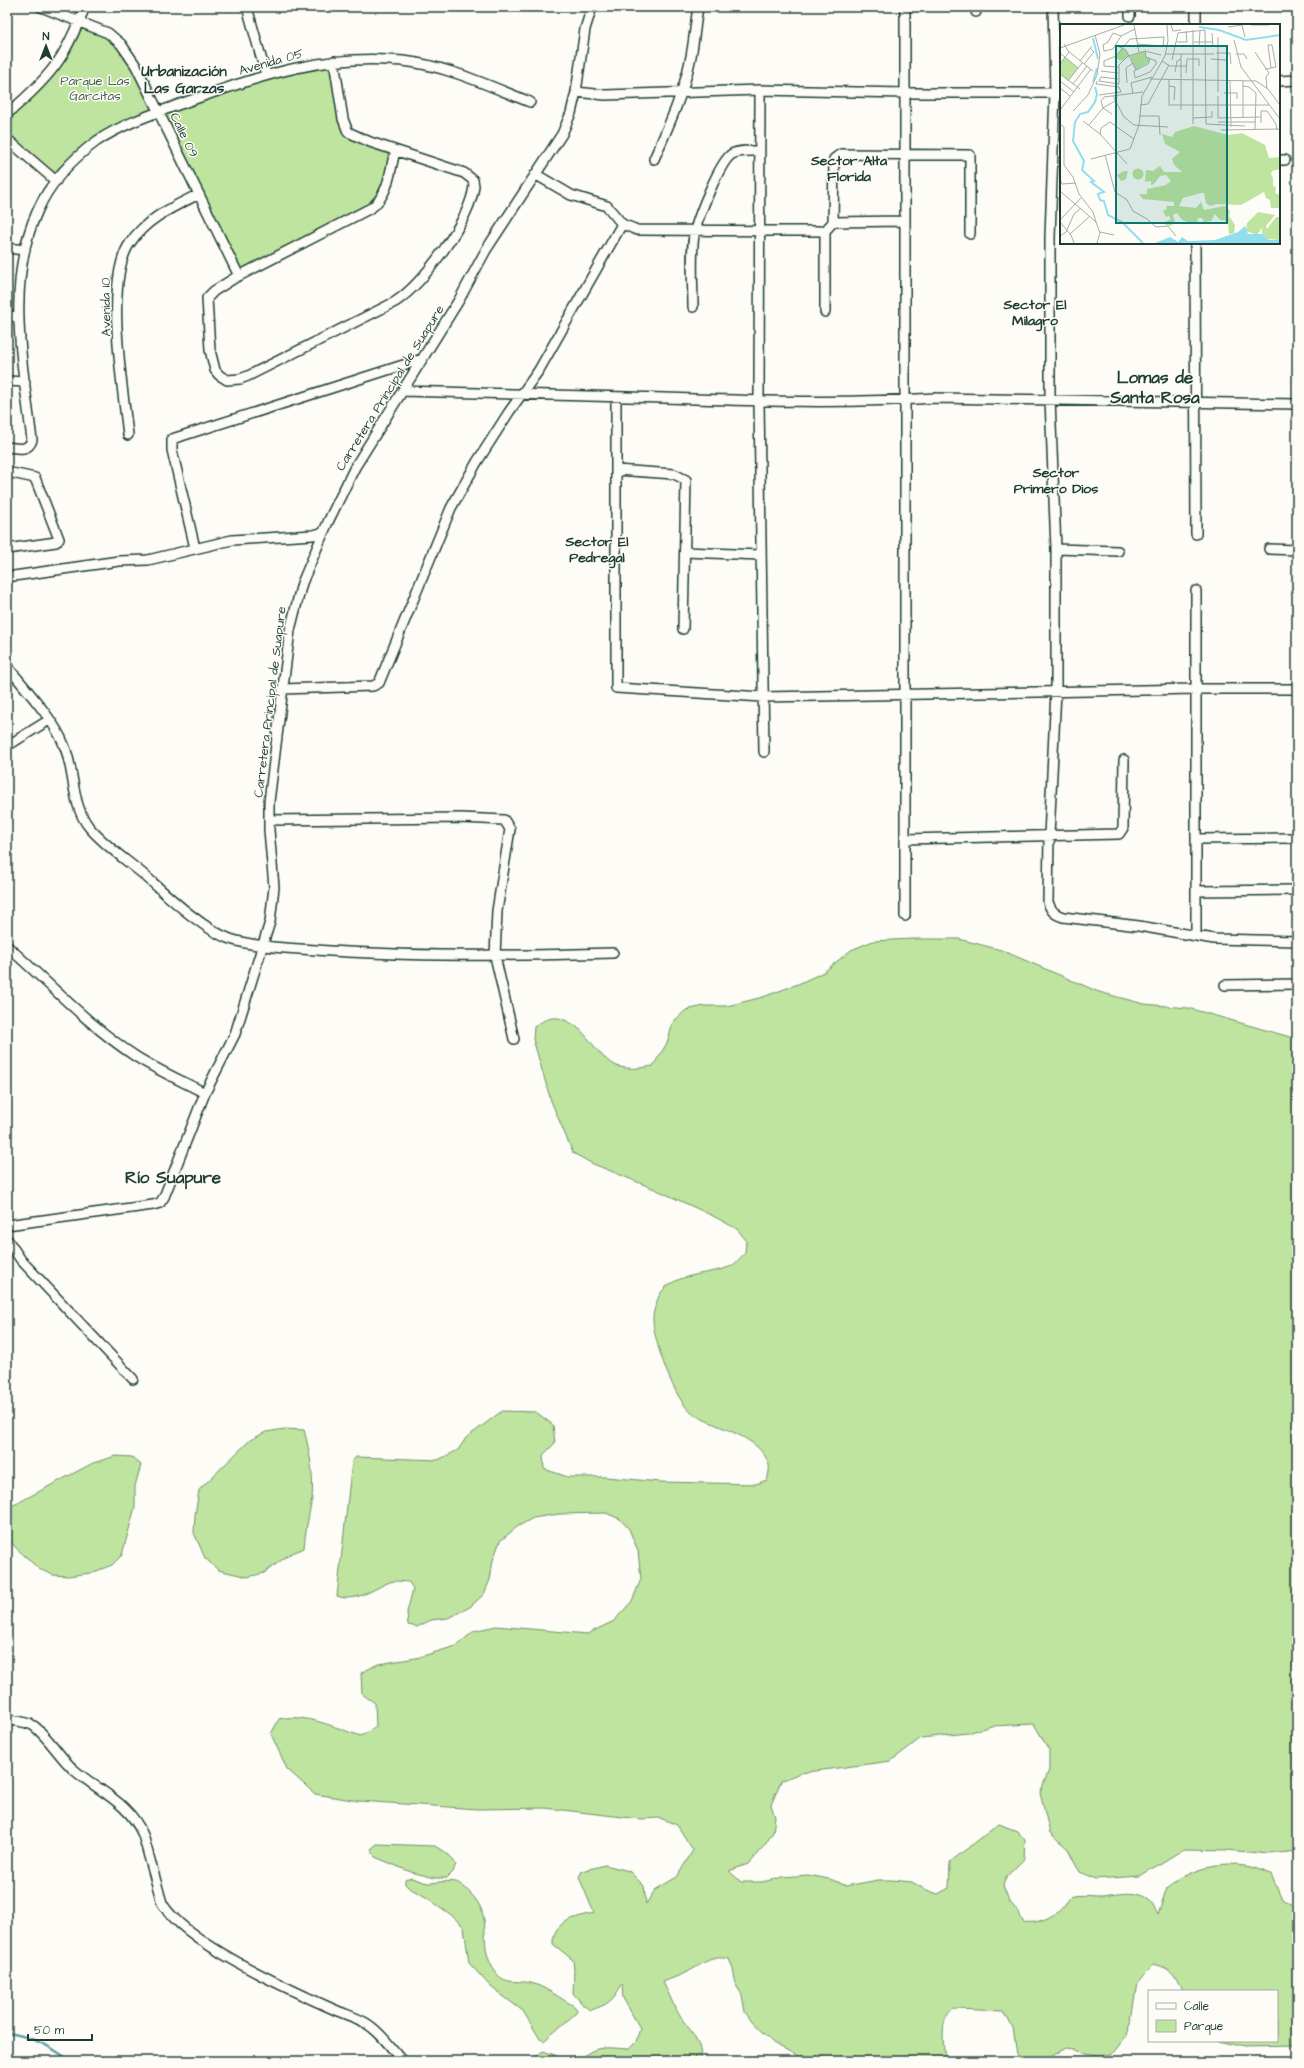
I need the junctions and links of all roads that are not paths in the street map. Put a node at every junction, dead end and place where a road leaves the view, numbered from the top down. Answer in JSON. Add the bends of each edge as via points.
{"nodes":[{"id":1,"x":41,"y":7,"type":"edge"},
{"id":2,"x":85,"y":7,"type":"edge"},
{"id":3,"x":247,"y":7,"type":"edge"},
{"id":4,"x":592,"y":7,"type":"edge"},
{"id":5,"x":698,"y":7,"type":"edge"},
{"id":6,"x":905,"y":7,"type":"edge"},
{"id":7,"x":1053,"y":7,"type":"edge"},
{"id":8,"x":1196,"y":7,"type":"edge"},
{"id":9,"x":78,"y":21,"type":"junction"},
{"id":10,"x":1196,"y":24,"type":"edge"},
{"id":11,"x":334,"y":61,"type":"junction"},
{"id":12,"x":266,"y":75,"type":"junction"},
{"id":13,"x":1280,"y":80,"type":"edge"},
{"id":14,"x":1297,"y":80,"type":"edge"},
{"id":15,"x":760,"y":90,"type":"junction"},
{"id":16,"x":682,"y":91,"type":"junction"},
{"id":17,"x":576,"y":92,"type":"junction"},
{"id":18,"x":905,"y":93,"type":"junction"},
{"id":19,"x":1058,"y":93,"type":"edge"},
{"id":20,"x":530,"y":102,"type":"dead end"},
{"id":21,"x":158,"y":112,"type":"junction"},
{"id":22,"x":7,"y":114,"type":"edge"},
{"id":23,"x":7,"y":139,"type":"edge"},
{"id":24,"x":395,"y":151,"type":"junction"},
{"id":25,"x":759,"y":151,"type":"junction"},
{"id":26,"x":904,"y":155,"type":"junction"},
{"id":27,"x":654,"y":159,"type":"dead end"},
{"id":28,"x":536,"y":174,"type":"junction"},
{"id":29,"x":56,"y":181,"type":"junction"},
{"id":30,"x":199,"y":194,"type":"junction"},
{"id":31,"x":904,"y":221,"type":"junction"},
{"id":32,"x":834,"y":222,"type":"junction"},
{"id":33,"x":622,"y":224,"type":"junction"},
{"id":34,"x":695,"y":231,"type":"junction"},
{"id":35,"x":759,"y":231,"type":"junction"},
{"id":36,"x":825,"y":231,"type":"junction"},
{"id":37,"x":970,"y":234,"type":"dead end"},
{"id":38,"x":1195,"y":244,"type":"edge"},
{"id":39,"x":7,"y":248,"type":"edge"},
{"id":40,"x":25,"y":250,"type":"junction"},
{"id":41,"x":239,"y":276,"type":"junction"},
{"id":42,"x":693,"y":307,"type":"dead end"},
{"id":43,"x":825,"y":312,"type":"dead end"},
{"id":44,"x":7,"y":316,"type":"edge"},
{"id":45,"x":19,"y":317,"type":"junction"},
{"id":46,"x":422,"y":359,"type":"junction"},
{"id":47,"x":7,"y":381,"type":"edge"},
{"id":48,"x":25,"y":382,"type":"junction"},
{"id":49,"x":402,"y":390,"type":"junction"},
{"id":50,"x":522,"y":396,"type":"junction"},
{"id":51,"x":616,"y":397,"type":"junction"},
{"id":52,"x":1050,"y":399,"type":"junction"},
{"id":53,"x":905,"y":400,"type":"junction"},
{"id":54,"x":759,"y":401,"type":"junction"},
{"id":55,"x":1194,"y":403,"type":"junction"},
{"id":56,"x":1297,"y":404,"type":"edge"},
{"id":57,"x":128,"y":435,"type":"dead end"},
{"id":58,"x":7,"y":447,"type":"edge"},
{"id":59,"x":616,"y":470,"type":"junction"},
{"id":60,"x":7,"y":472,"type":"edge"},
{"id":61,"x":324,"y":532,"type":"junction"},
{"id":62,"x":1196,"y":534,"type":"dead end"},
{"id":63,"x":195,"y":548,"type":"junction"},
{"id":64,"x":7,"y":549,"type":"edge"},
{"id":65,"x":1056,"y":549,"type":"junction"},
{"id":66,"x":1268,"y":549,"type":"dead end"},
{"id":67,"x":1297,"y":550,"type":"edge"},
{"id":68,"x":1118,"y":551,"type":"dead end"},
{"id":69,"x":685,"y":552,"type":"junction"},
{"id":70,"x":760,"y":555,"type":"junction"},
{"id":71,"x":7,"y":577,"type":"edge"},
{"id":72,"x":1196,"y":591,"type":"dead end"},
{"id":73,"x":683,"y":629,"type":"dead end"},
{"id":74,"x":7,"y":666,"type":"edge"},
{"id":75,"x":282,"y":689,"type":"junction"},
{"id":76,"x":1196,"y":689,"type":"junction"},
{"id":77,"x":1297,"y":689,"type":"edge"},
{"id":78,"x":1056,"y":691,"type":"junction"},
{"id":79,"x":905,"y":694,"type":"junction"},
{"id":80,"x":763,"y":697,"type":"junction"},
{"id":81,"x":49,"y":720,"type":"junction"},
{"id":82,"x":7,"y":746,"type":"edge"},
{"id":83,"x":764,"y":752,"type":"dead end"},
{"id":84,"x":1124,"y":760,"type":"dead end"},
{"id":85,"x":269,"y":820,"type":"junction"},
{"id":86,"x":1049,"y":836,"type":"junction"},
{"id":87,"x":1297,"y":838,"type":"edge"},
{"id":88,"x":905,"y":839,"type":"junction"},
{"id":89,"x":1196,"y":839,"type":"junction"},
{"id":90,"x":1297,"y":890,"type":"edge"},
{"id":91,"x":1196,"y":891,"type":"junction"},
{"id":92,"x":905,"y":916,"type":"dead end"},
{"id":93,"x":1196,"y":936,"type":"junction"},
{"id":94,"x":1297,"y":941,"type":"edge"},
{"id":95,"x":7,"y":946,"type":"edge"},
{"id":96,"x":263,"y":946,"type":"junction"},
{"id":97,"x":613,"y":954,"type":"dead end"},
{"id":98,"x":495,"y":956,"type":"junction"},
{"id":99,"x":1297,"y":984,"type":"edge"},
{"id":100,"x":1226,"y":985,"type":"dead end"},
{"id":101,"x":514,"y":1039,"type":"dead end"},
{"id":102,"x":205,"y":1093,"type":"junction"},
{"id":103,"x":7,"y":1225,"type":"edge"},
{"id":104,"x":7,"y":1239,"type":"edge"},
{"id":105,"x":133,"y":1379,"type":"dead end"},
{"id":106,"x":7,"y":1720,"type":"edge"},
{"id":107,"x":403,"y":2061,"type":"edge"}],
"edges":[{"from":1,"to":9,"type":"street","name":"Calle 09"},
{"from":2,"to":9,"type":"street"},
{"from":3,"to":12,"type":"street"},
{"from":4,"to":17,"type":"street","name":"Carretera Principal de Suapure","via":[[584,37]]},
{"from":5,"to":16,"type":"street","via":[[690,61]]},
{"from":6,"to":18,"type":"street"},
{"from":7,"to":19,"type":"street"},
{"from":8,"to":10,"type":"street"},
{"from":9,"to":21,"type":"street","name":"Calle 09","via":[[108,33],[121,44],[136,66]]},
{"from":9,"to":22,"type":"street","via":[[53,68],[31,93]]},
{"from":11,"to":12,"type":"street","name":"Avenida 05"},
{"from":11,"to":20,"type":"street","name":"Avenida 05","via":[[383,60],[422,64],[473,79]]},
{"from":11,"to":24,"type":"street","via":[[343,119],[348,132]]},
{"from":12,"to":21,"type":"street","name":"Avenida 05"},
{"from":13,"to":14,"type":"street"},
{"from":15,"to":16,"type":"street"},
{"from":15,"to":18,"type":"street"},
{"from":15,"to":25,"type":"street"},
{"from":16,"to":17,"type":"street","via":[[605,95]]},
{"from":16,"to":27,"type":"street"},
{"from":17,"to":28,"type":"street","name":"Carretera Principal de Suapure","via":[[562,134]]},
{"from":18,"to":19,"type":"street"},
{"from":18,"to":26,"type":"street"},
{"from":19,"to":52,"type":"street","via":[[1050,237]]},
{"from":21,"to":29,"type":"street","name":"Avenida 05","via":[[122,127],[98,141],[84,151]]},
{"from":21,"to":30,"type":"street","name":"Calle 09"},
{"from":23,"to":29,"type":"street"},
{"from":24,"to":41,"type":"street","via":[[385,191],[371,208]]},
{"from":24,"to":41,"type":"street","via":[[464,173],[473,180],[474,186],[469,206],[439,256],[422,279],[402,297],[382,310],[321,338],[265,368],[240,379],[227,380],[219,375],[213,361],[206,304],[210,295]]},
{"from":25,"to":34,"type":"street","via":[[738,152],[731,154],[724,161]]},
{"from":25,"to":35,"type":"street"},
{"from":26,"to":31,"type":"street"},
{"from":26,"to":32,"type":"street","via":[[836,156]]},
{"from":26,"to":37,"type":"street","via":[[970,155]]},
{"from":28,"to":33,"type":"street","via":[[571,194],[607,206]]},
{"from":28,"to":46,"type":"street","name":"Carretera Principal de Suapure","via":[[486,250],[459,300]]},
{"from":29,"to":40,"type":"street","name":"Avenida 05","via":[[36,213]]},
{"from":30,"to":41,"type":"street","name":"Calle 09"},
{"from":30,"to":57,"type":"street","name":"Avenida 10","via":[[157,216],[138,232],[122,258],[117,283],[117,309]]},
{"from":31,"to":32,"type":"street"},
{"from":31,"to":53,"type":"street"},
{"from":32,"to":36,"type":"street"},
{"from":33,"to":34,"type":"street","via":[[637,230]]},
{"from":33,"to":50,"type":"street"},
{"from":34,"to":35,"type":"street"},
{"from":34,"to":42,"type":"street"},
{"from":35,"to":36,"type":"street"},
{"from":35,"to":54,"type":"street"},
{"from":36,"to":43,"type":"street"},
{"from":38,"to":55,"type":"street"},
{"from":39,"to":40,"type":"street"},
{"from":40,"to":45,"type":"street","name":"Avenida 05","via":[[20,280]]},
{"from":44,"to":45,"type":"street"},
{"from":45,"to":48,"type":"street","name":"Avenida 05"},
{"from":46,"to":49,"type":"street","name":"Carretera Principal de Suapure"},
{"from":46,"to":63,"type":"street","via":[[172,439],[172,450]]},
{"from":47,"to":48,"type":"street"},
{"from":48,"to":58,"type":"street","name":"Avenida 05","via":[[32,440],[30,445],[24,448]]},
{"from":49,"to":50,"type":"street"},
{"from":49,"to":61,"type":"street","name":"Carretera Principal de Suapure","via":[[347,482]]},
{"from":50,"to":51,"type":"street"},
{"from":50,"to":75,"type":"street","via":[[477,462],[451,508],[379,683],[374,686]]},
{"from":51,"to":54,"type":"street"},
{"from":51,"to":59,"type":"street"},
{"from":52,"to":53,"type":"street"},
{"from":52,"to":55,"type":"street"},
{"from":52,"to":65,"type":"street"},
{"from":53,"to":54,"type":"street"},
{"from":53,"to":79,"type":"street"},
{"from":54,"to":70,"type":"street"},
{"from":55,"to":56,"type":"street"},
{"from":55,"to":62,"type":"street"},
{"from":59,"to":69,"type":"street","via":[[674,474],[686,480]]},
{"from":59,"to":80,"type":"street","via":[[616,688]]},
{"from":60,"to":64,"type":"street","via":[[35,478],[59,540]]},
{"from":61,"to":63,"type":"street","via":[[313,535],[232,540]]},
{"from":61,"to":75,"type":"street","name":"Carretera Principal de Suapure","via":[[297,597]]},
{"from":63,"to":71,"type":"street","via":[[148,560],[119,561]]},
{"from":65,"to":68,"type":"street"},
{"from":65,"to":78,"type":"street"},
{"from":66,"to":67,"type":"street"},
{"from":69,"to":70,"type":"street"},
{"from":69,"to":73,"type":"street"},
{"from":70,"to":80,"type":"street"},
{"from":72,"to":76,"type":"street"},
{"from":74,"to":81,"type":"street"},
{"from":75,"to":85,"type":"street","name":"Carretera Principal de Suapure"},
{"from":76,"to":77,"type":"street"},
{"from":76,"to":78,"type":"street"},
{"from":76,"to":89,"type":"street"},
{"from":78,"to":79,"type":"street"},
{"from":78,"to":86,"type":"street"},
{"from":79,"to":80,"type":"street"},
{"from":79,"to":88,"type":"street"},
{"from":80,"to":83,"type":"street"},
{"from":81,"to":82,"type":"street"},
{"from":81,"to":96,"type":"street","via":[[64,745],[80,810],[89,826],[105,843],[209,928],[228,938]]},
{"from":84,"to":86,"type":"street","via":[[1123,828],[1119,834]]},
{"from":85,"to":96,"type":"street","name":"Carretera Principal de Suapure","via":[[274,897]]},
{"from":85,"to":98,"type":"street","via":[[504,820],[510,829],[497,911]]},
{"from":86,"to":88,"type":"street"},
{"from":86,"to":93,"type":"street","via":[[1048,902],[1055,914]]},
{"from":87,"to":89,"type":"street"},
{"from":88,"to":92,"type":"street"},
{"from":89,"to":91,"type":"street"},
{"from":90,"to":91,"type":"street"},
{"from":91,"to":93,"type":"street"},
{"from":93,"to":94,"type":"street","via":[[1230,940]]},
{"from":95,"to":102,"type":"street","via":[[125,1049]]},
{"from":96,"to":98,"type":"street","via":[[398,955]]},
{"from":96,"to":102,"type":"street","name":"Carretera Principal de Suapure","via":[[235,1034]]},
{"from":97,"to":98,"type":"street"},
{"from":98,"to":101,"type":"street"},
{"from":99,"to":100,"type":"street"},
{"from":102,"to":103,"type":"street","name":"Carretera Principal de Suapure","via":[[160,1204]]},
{"from":104,"to":105,"type":"street","via":[[21,1260]]},
{"from":106,"to":107,"type":"street","via":[[32,1725],[73,1768],[128,1811],[143,1835],[162,1903],[182,1926],[220,1952],[271,1979],[365,2022]]}]}
